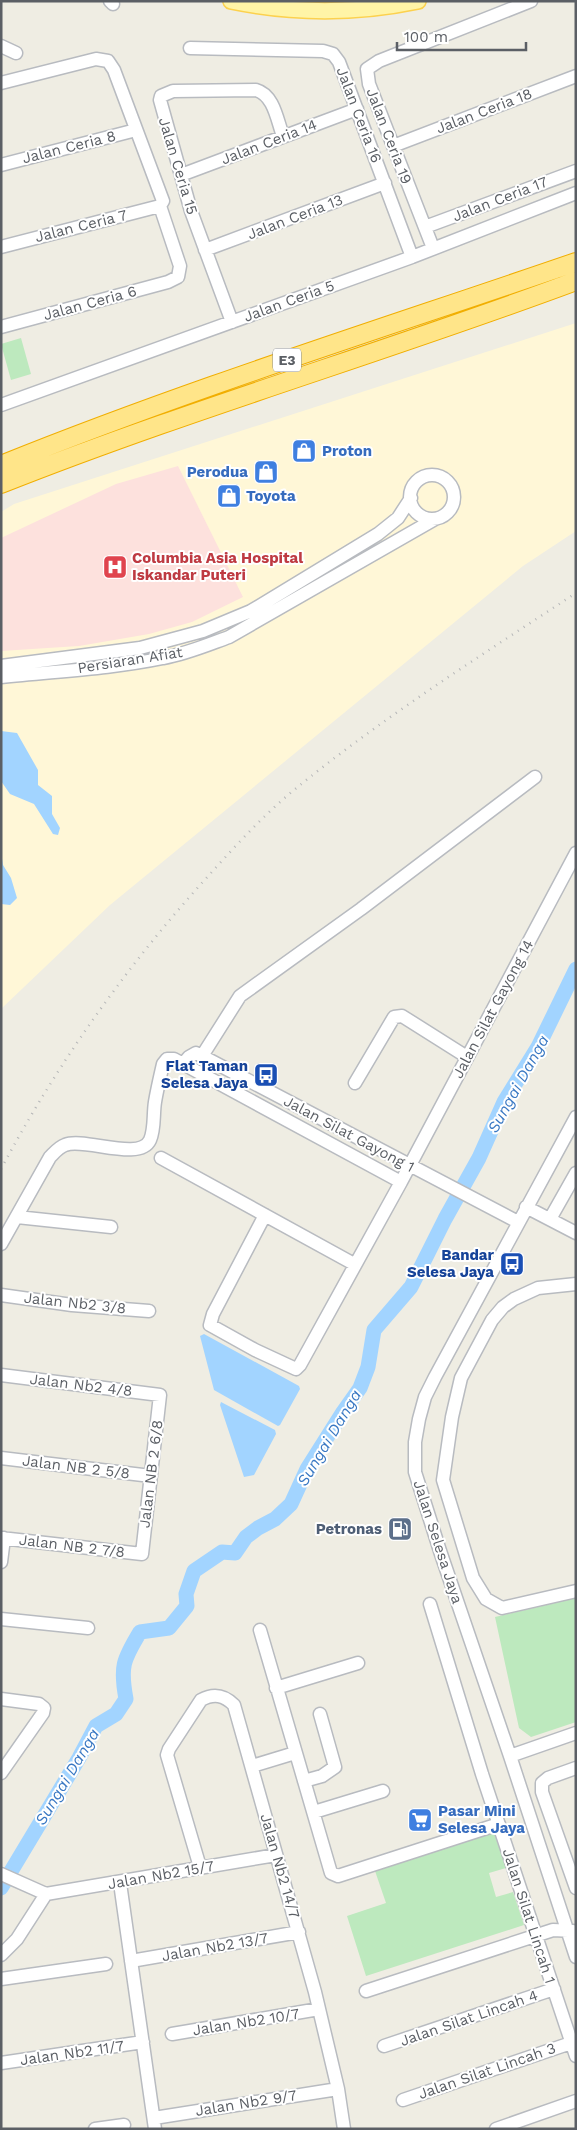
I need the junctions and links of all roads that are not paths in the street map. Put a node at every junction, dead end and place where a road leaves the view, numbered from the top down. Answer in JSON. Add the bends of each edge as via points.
{"nodes":[{"id":1,"x":231,"y":1,"type":"edge"},
{"id":2,"x":418,"y":1,"type":"edge"},
{"id":3,"x":531,"y":1,"type":"edge"},
{"id":4,"x":1,"y":46,"type":"edge"},
{"id":5,"x":190,"y":48,"type":"dead end"},
{"id":6,"x":16,"y":53,"type":"dead end"},
{"id":7,"x":576,"y":76,"type":"edge"},
{"id":8,"x":1,"y":83,"type":"edge"},
{"id":9,"x":357,"y":109,"type":"junction"},
{"id":10,"x":136,"y":130,"type":"junction"},
{"id":11,"x":283,"y":136,"type":"junction"},
{"id":12,"x":393,"y":146,"type":"junction"},
{"id":13,"x":1,"y":165,"type":"edge"},
{"id":14,"x":576,"y":170,"type":"edge"},
{"id":15,"x":181,"y":175,"type":"junction"},
{"id":16,"x":385,"y":183,"type":"junction"},
{"id":17,"x":576,"y":193,"type":"edge"},
{"id":18,"x":160,"y":206,"type":"junction"},
{"id":19,"x":425,"y":227,"type":"junction"},
{"id":20,"x":1,"y":246,"type":"edge"},
{"id":21,"x":433,"y":248,"type":"junction"},
{"id":22,"x":205,"y":250,"type":"junction"},
{"id":23,"x":412,"y":257,"type":"junction"},
{"id":24,"x":576,"y":262,"type":"edge"},
{"id":25,"x":576,"y":281,"type":"edge"},
{"id":26,"x":232,"y":322,"type":"junction"},
{"id":27,"x":1,"y":327,"type":"edge"},
{"id":28,"x":1,"y":405,"type":"edge"},
{"id":29,"x":1,"y":465,"type":"edge"},
{"id":30,"x":18,"y":477,"type":"junction"},
{"id":31,"x":1,"y":484,"type":"edge"},
{"id":32,"x":1,"y":489,"type":"edge"},
{"id":33,"x":410,"y":498,"type":"junction"},
{"id":34,"x":435,"y":519,"type":"junction"},
{"id":35,"x":106,"y":653,"type":"junction"},
{"id":36,"x":90,"y":654,"type":"junction"},
{"id":37,"x":1,"y":666,"type":"edge"},
{"id":38,"x":107,"y":666,"type":"junction"},
{"id":39,"x":90,"y":668,"type":"junction"},
{"id":40,"x":1,"y":678,"type":"edge"},
{"id":41,"x":535,"y":777,"type":"dead end"},
{"id":42,"x":576,"y":853,"type":"edge"},
{"id":43,"x":202,"y":1056,"type":"junction"},
{"id":44,"x":467,"y":1057,"type":"junction"},
{"id":45,"x":183,"y":1064,"type":"junction"},
{"id":46,"x":355,"y":1083,"type":"dead end"},
{"id":47,"x":576,"y":1117,"type":"edge"},
{"id":48,"x":160,"y":1158,"type":"dead end"},
{"id":49,"x":416,"y":1169,"type":"junction"},
{"id":50,"x":576,"y":1173,"type":"edge"},
{"id":51,"x":401,"y":1182,"type":"junction"},
{"id":52,"x":526,"y":1207,"type":"junction"},
{"id":53,"x":265,"y":1215,"type":"junction"},
{"id":54,"x":17,"y":1217,"type":"junction"},
{"id":55,"x":550,"y":1219,"type":"junction"},
{"id":56,"x":518,"y":1222,"type":"junction"},
{"id":57,"x":112,"y":1227,"type":"dead end"},
{"id":58,"x":576,"y":1233,"type":"edge"},
{"id":59,"x":1,"y":1244,"type":"edge"},
{"id":60,"x":354,"y":1264,"type":"junction"},
{"id":61,"x":576,"y":1284,"type":"edge"},
{"id":62,"x":1,"y":1295,"type":"edge"},
{"id":63,"x":149,"y":1311,"type":"dead end"},
{"id":64,"x":1,"y":1375,"type":"edge"},
{"id":65,"x":160,"y":1395,"type":"joint"},
{"id":66,"x":1,"y":1458,"type":"edge"},
{"id":67,"x":151,"y":1476,"type":"junction"},
{"id":68,"x":2,"y":1538,"type":"edge"},
{"id":69,"x":142,"y":1554,"type":"joint"},
{"id":70,"x":1,"y":1562,"type":"edge"},
{"id":71,"x":576,"y":1591,"type":"edge"},
{"id":72,"x":430,"y":1604,"type":"dead end"},
{"id":73,"x":1,"y":1619,"type":"edge"},
{"id":74,"x":88,"y":1628,"type":"dead end"},
{"id":75,"x":260,"y":1630,"type":"dead end"},
{"id":76,"x":358,"y":1663,"type":"dead end"},
{"id":77,"x":276,"y":1688,"type":"junction"},
{"id":78,"x":1,"y":1699,"type":"edge"},
{"id":79,"x":320,"y":1714,"type":"dead end"},
{"id":80,"x":576,"y":1733,"type":"edge"},
{"id":81,"x":295,"y":1753,"type":"junction"},
{"id":82,"x":510,"y":1756,"type":"junction"},
{"id":83,"x":252,"y":1766,"type":"junction"},
{"id":84,"x":576,"y":1768,"type":"edge"},
{"id":85,"x":1,"y":1773,"type":"edge"},
{"id":86,"x":304,"y":1781,"type":"junction"},
{"id":87,"x":383,"y":1791,"type":"dead end"},
{"id":88,"x":314,"y":1812,"type":"junction"},
{"id":89,"x":498,"y":1824,"type":"junction"},
{"id":90,"x":276,"y":1855,"type":"junction"},
{"id":91,"x":200,"y":1867,"type":"junction"},
{"id":92,"x":1,"y":1874,"type":"edge"},
{"id":93,"x":120,"y":1883,"type":"junction"},
{"id":94,"x":576,"y":1888,"type":"edge"},
{"id":95,"x":46,"y":1894,"type":"junction"},
{"id":96,"x":571,"y":1931,"type":"edge"},
{"id":97,"x":299,"y":1932,"type":"junction"},
{"id":98,"x":536,"y":1936,"type":"junction"},
{"id":99,"x":1,"y":1955,"type":"edge"},
{"id":100,"x":576,"y":1957,"type":"edge"},
{"id":101,"x":131,"y":1961,"type":"junction"},
{"id":102,"x":106,"y":1964,"type":"dead end"},
{"id":103,"x":1,"y":1979,"type":"edge"},
{"id":104,"x":554,"y":1989,"type":"junction"},
{"id":105,"x":366,"y":1991,"type":"dead end"},
{"id":106,"x":319,"y":2009,"type":"junction"},
{"id":107,"x":172,"y":2034,"type":"dead end"},
{"id":108,"x":143,"y":2042,"type":"junction"},
{"id":109,"x":572,"y":2042,"type":"junction"},
{"id":110,"x":384,"y":2046,"type":"dead end"},
{"id":111,"x":576,"y":2056,"type":"edge"},
{"id":112,"x":1,"y":2063,"type":"edge"},
{"id":113,"x":338,"y":2089,"type":"junction"},
{"id":114,"x":403,"y":2100,"type":"dead end"},
{"id":115,"x":576,"y":2101,"type":"edge"},
{"id":116,"x":155,"y":2123,"type":"edge"},
{"id":117,"x":124,"y":2125,"type":"dead end"},
{"id":118,"x":514,"y":2126,"type":"edge"},
{"id":119,"x":95,"y":2129,"type":"edge"},
{"id":120,"x":344,"y":2129,"type":"edge"},
{"id":121,"x":496,"y":2129,"type":"edge"}],
"edges":[{"from":1,"to":2,"type":"main road","via":[[264,8],[322,11],[372,10]]},
{"from":3,"to":12,"type":"street","name":"Jalan Ceria 19","via":[[379,61],[367,70],[369,84]]},
{"from":4,"to":6,"type":"street"},
{"from":5,"to":9,"type":"street","name":"Jalan Ceria 16","via":[[329,52],[337,57]]},
{"from":7,"to":12,"type":"street","name":"Jalan Ceria 18"},
{"from":8,"to":10,"type":"street","via":[[96,59],[108,61]]},
{"from":9,"to":11,"type":"street","name":"Jalan Ceria 14"},
{"from":9,"to":16,"type":"street","name":"Jalan Ceria 16"},
{"from":10,"to":13,"type":"street","name":"Jalan Ceria 8"},
{"from":10,"to":18,"type":"street","via":[[163,201]]},
{"from":11,"to":15,"type":"street","name":"Jalan Ceria 14"},
{"from":11,"to":15,"type":"street","name":"Jalan Ceria 15","via":[[270,101],[262,92],[167,93],[161,96],[161,108]]},
{"from":12,"to":19,"type":"street","name":"Jalan Ceria 19"},
{"from":14,"to":19,"type":"street","name":"Jalan Ceria 17"},
{"from":15,"to":22,"type":"street","name":"Jalan Ceria 15"},
{"from":16,"to":22,"type":"street","name":"Jalan Ceria 13"},
{"from":16,"to":23,"type":"street","name":"Jalan Ceria 16"},
{"from":17,"to":21,"type":"street","name":"Jalan Ceria 5"},
{"from":18,"to":20,"type":"street","name":"Jalan Ceria 7"},
{"from":18,"to":27,"type":"street","name":"Jalan Ceria 6","via":[[180,266],[178,276],[168,282]]},
{"from":19,"to":21,"type":"street","name":"Jalan Ceria 19"},
{"from":21,"to":23,"type":"street","name":"Jalan Ceria 5"},
{"from":22,"to":26,"type":"street","name":"Jalan Ceria 15"},
{"from":23,"to":26,"type":"street","name":"Jalan Ceria 5"},
{"from":24,"to":29,"type":"highway","number":"E3","via":[[213,386]]},
{"from":25,"to":30,"type":"highway","number":"E3"},
{"from":26,"to":28,"type":"street","name":"Jalan Ceria 5"},
{"from":30,"to":31,"type":"highway","number":"E3"},
{"from":30,"to":32,"type":"highway"},
{"from":33,"to":34,"type":"street","via":[[416,512]]},
{"from":33,"to":34,"type":"street","name":"Persiaran Afiat","via":[[414,485],[420,480],[434,476],[446,481],[451,486],[454,500],[448,513]]},
{"from":33,"to":35,"type":"street","name":"Persiaran Afiat","via":[[398,518],[387,528],[251,611],[202,632]]},
{"from":34,"to":38,"type":"street","name":"Persiaran Afiat","via":[[229,637],[163,658]]},
{"from":35,"to":36,"type":"street","name":"Persiaran Afiat"},
{"from":35,"to":38,"type":"street"},
{"from":36,"to":37,"type":"street","name":"Persiaran Afiat"},
{"from":36,"to":39,"type":"street"},
{"from":38,"to":39,"type":"street","name":"Persiaran Afiat"},
{"from":39,"to":40,"type":"street","name":"Persiaran Afiat"},
{"from":41,"to":43,"type":"street","via":[[240,996]]},
{"from":42,"to":44,"type":"street","name":"Jalan Silat Gayong 14"},
{"from":43,"to":45,"type":"street","via":[[192,1054]]},
{"from":43,"to":49,"type":"street","name":"Jalan Silat Gayong 1"},
{"from":44,"to":46,"type":"street","via":[[402,1016],[394,1017]]},
{"from":44,"to":49,"type":"street","name":"Jalan Silat Gayong 14"},
{"from":45,"to":51,"type":"street"},
{"from":45,"to":54,"type":"street","via":[[174,1059],[167,1059],[163,1064],[152,1131],[146,1146],[142,1149],[66,1144],[56,1150],[47,1162]]},
{"from":47,"to":52,"type":"street","name":"Jalan Selesa Jaya"},
{"from":48,"to":53,"type":"street"},
{"from":49,"to":51,"type":"street","name":"Jalan Silat Gayong 14"},
{"from":49,"to":56,"type":"street","name":"Jalan Silat Gayong 1"},
{"from":50,"to":55,"type":"street"},
{"from":51,"to":60,"type":"street","name":"Jalan Silat Gayong 14"},
{"from":52,"to":55,"type":"street"},
{"from":52,"to":56,"type":"street","name":"Jalan Selesa Jaya"},
{"from":53,"to":60,"type":"street"},
{"from":53,"to":60,"type":"street","name":"Jalan Silat Gayong 14","via":[[210,1320],[212,1328],[296,1368]]},
{"from":54,"to":57,"type":"street"},
{"from":54,"to":59,"type":"street"},
{"from":55,"to":58,"type":"street"},
{"from":56,"to":82,"type":"street","name":"Jalan Selesa Jaya","via":[[434,1377],[425,1397],[414,1442],[415,1472]]},
{"from":61,"to":71,"type":"street","via":[[538,1288],[514,1298],[492,1320],[461,1378],[443,1480],[472,1578],[486,1599],[502,1608]]},
{"from":62,"to":63,"type":"street","name":"Jalan Nb2 3/8"},
{"from":64,"to":65,"type":"street","name":"Jalan Nb2 4/8"},
{"from":65,"to":67,"type":"street","name":"Jalan NB 2 6/8"},
{"from":66,"to":67,"type":"street","name":"Jalan NB 2 5/8"},
{"from":67,"to":69,"type":"street","name":"Jalan NB 2 6/8"},
{"from":68,"to":69,"type":"street","name":"Jalan NB 2 7/8"},
{"from":68,"to":70,"type":"street"},
{"from":72,"to":89,"type":"street","name":"Jalan Silat Lincah 1"},
{"from":73,"to":74,"type":"street"},
{"from":75,"to":77,"type":"street"},
{"from":76,"to":77,"type":"street"},
{"from":77,"to":81,"type":"street"},
{"from":78,"to":85,"type":"street","via":[[39,1704],[44,1708]]},
{"from":79,"to":86,"type":"street","via":[[335,1767],[331,1772]]},
{"from":80,"to":82,"type":"street"},
{"from":81,"to":83,"type":"street"},
{"from":81,"to":86,"type":"street"},
{"from":82,"to":96,"type":"street","name":"Jalan Selesa Jaya"},
{"from":83,"to":90,"type":"street","name":"Jalan Nb2 14/7"},
{"from":83,"to":91,"type":"street","name":"Jalan Nb2 14/7","via":[[234,1706],[221,1696],[210,1695],[201,1700],[167,1755]]},
{"from":84,"to":94,"type":"street","via":[[542,1783],[542,1792]]},
{"from":86,"to":88,"type":"street"},
{"from":87,"to":88,"type":"street"},
{"from":88,"to":89,"type":"street","via":[[328,1865],[331,1873],[338,1876]]},
{"from":89,"to":98,"type":"street","name":"Jalan Silat Lincah 1"},
{"from":90,"to":91,"type":"street","name":"Jalan Nb2 15/7"},
{"from":90,"to":97,"type":"street","name":"Jalan Nb2 14/7"},
{"from":91,"to":93,"type":"street","name":"Jalan Nb2 15/7"},
{"from":92,"to":95,"type":"street"},
{"from":93,"to":95,"type":"street","name":"Jalan Nb2 15/7"},
{"from":93,"to":101,"type":"street"},
{"from":95,"to":99,"type":"street","via":[[17,1939]]},
{"from":96,"to":98,"type":"street","via":[[553,1930]]},
{"from":96,"to":100,"type":"street","name":"Jalan Selesa Jaya"},
{"from":97,"to":101,"type":"street","name":"Jalan Nb2 13/7"},
{"from":97,"to":106,"type":"street","name":"Jalan Nb2 14/7"},
{"from":98,"to":104,"type":"street","name":"Jalan Silat Lincah 1"},
{"from":98,"to":105,"type":"street"},
{"from":101,"to":108,"type":"street"},
{"from":102,"to":103,"type":"street"},
{"from":104,"to":109,"type":"street","name":"Jalan Silat Lincah 1"},
{"from":104,"to":110,"type":"street","name":"Jalan Silat Lincah 4"},
{"from":106,"to":107,"type":"street","name":"Jalan Nb2 10/7"},
{"from":106,"to":113,"type":"street","name":"Jalan Nb2 14/7"},
{"from":108,"to":112,"type":"street","name":"Jalan Nb2 11/7"},
{"from":108,"to":116,"type":"street"},
{"from":109,"to":111,"type":"street","name":"Jalan Silat Lincah 1"},
{"from":109,"to":114,"type":"street","name":"Jalan Silat Lincah 3"},
{"from":113,"to":116,"type":"street","name":"Jalan Nb2 9/7"},
{"from":113,"to":120,"type":"street","name":"Jalan Nb2 14/7"},
{"from":115,"to":118,"type":"street"},
{"from":117,"to":119,"type":"street"},
{"from":118,"to":121,"type":"street"}]}
